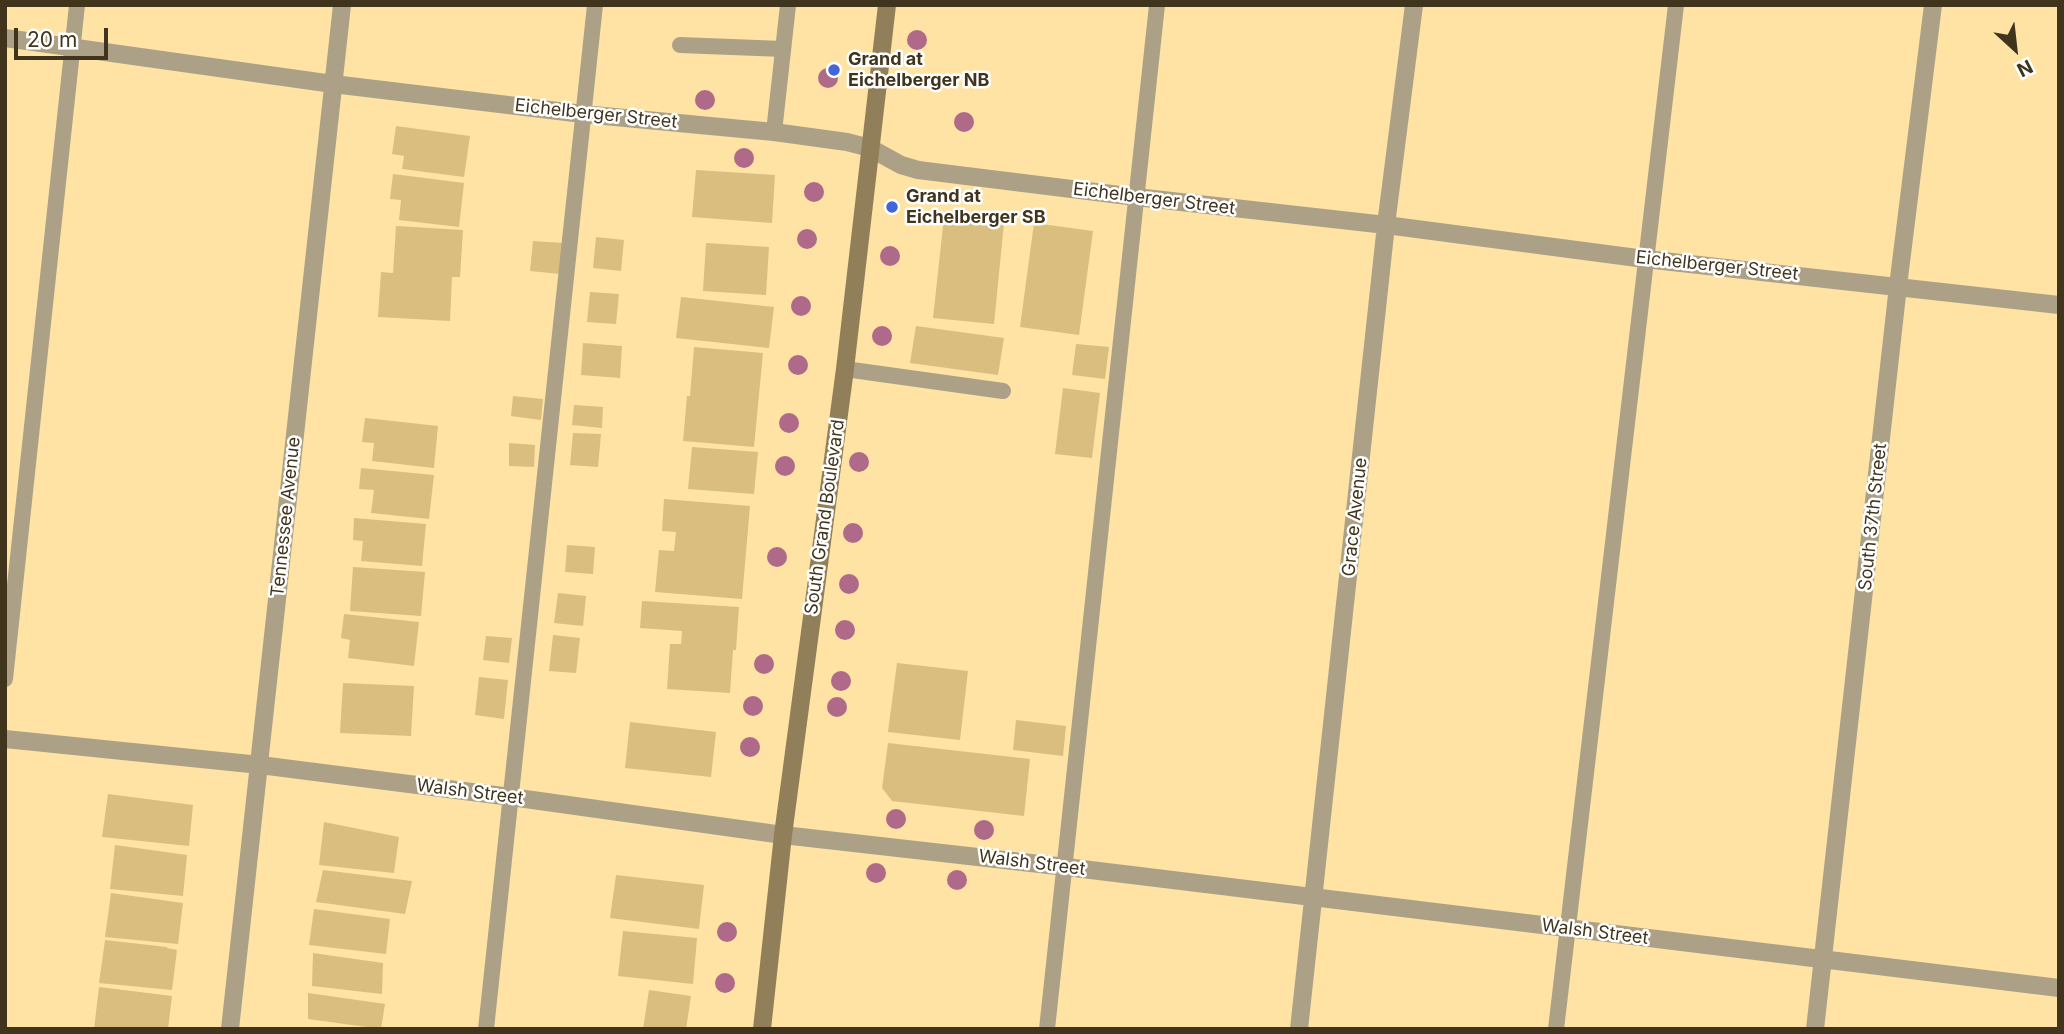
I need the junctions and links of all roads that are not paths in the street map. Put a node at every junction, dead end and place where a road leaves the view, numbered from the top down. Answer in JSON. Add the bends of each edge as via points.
{"nodes":[{"id":1,"x":77,"y":5,"type":"edge"},
{"id":2,"x":342,"y":5,"type":"edge"},
{"id":3,"x":595,"y":5,"type":"edge"},
{"id":4,"x":788,"y":5,"type":"edge"},
{"id":5,"x":887,"y":5,"type":"edge"},
{"id":6,"x":1157,"y":5,"type":"edge"},
{"id":7,"x":1414,"y":5,"type":"edge"},
{"id":8,"x":1676,"y":5,"type":"edge"},
{"id":9,"x":1933,"y":5,"type":"edge"},
{"id":10,"x":5,"y":38,"type":"edge"},
{"id":11,"x":680,"y":45,"type":"dead end"},
{"id":12,"x":72,"y":46,"type":"junction"},
{"id":13,"x":783,"y":49,"type":"junction"},
{"id":14,"x":332,"y":84,"type":"junction"},
{"id":15,"x":583,"y":114,"type":"junction"},
{"id":16,"x":774,"y":132,"type":"junction"},
{"id":17,"x":870,"y":148,"type":"junction"},
{"id":18,"x":1136,"y":198,"type":"junction"},
{"id":19,"x":1386,"y":225,"type":"junction"},
{"id":20,"x":1645,"y":259,"type":"junction"},
{"id":21,"x":1898,"y":286,"type":"junction"},
{"id":22,"x":2059,"y":305,"type":"edge"},
{"id":23,"x":845,"y":369,"type":"junction"},
{"id":24,"x":1003,"y":391,"type":"dead end"},
{"id":25,"x":5,"y":679,"type":"edge"},
{"id":26,"x":5,"y":739,"type":"edge"},
{"id":27,"x":260,"y":765,"type":"junction"},
{"id":28,"x":511,"y":797,"type":"junction"},
{"id":29,"x":783,"y":835,"type":"junction"},
{"id":30,"x":1066,"y":867,"type":"junction"},
{"id":31,"x":1314,"y":898,"type":"junction"},
{"id":32,"x":1568,"y":929,"type":"junction"},
{"id":33,"x":1824,"y":960,"type":"junction"},
{"id":34,"x":2059,"y":988,"type":"edge"},
{"id":35,"x":230,"y":1029,"type":"edge"},
{"id":36,"x":486,"y":1029,"type":"edge"},
{"id":37,"x":762,"y":1029,"type":"edge"},
{"id":38,"x":1047,"y":1029,"type":"edge"},
{"id":39,"x":1299,"y":1029,"type":"edge"},
{"id":40,"x":1556,"y":1029,"type":"edge"},
{"id":41,"x":1815,"y":1029,"type":"edge"}],
"edges":[{"from":1,"to":12,"type":"lane"},
{"from":2,"to":14,"type":"street","name":"Tennessee Avenue"},
{"from":3,"to":15,"type":"lane"},
{"from":4,"to":13,"type":"lane"},
{"from":5,"to":17,"type":"main road","name":"South Grand Boulevard"},
{"from":6,"to":18,"type":"lane"},
{"from":7,"to":19,"type":"street","name":"Grace Avenue"},
{"from":8,"to":20,"type":"lane"},
{"from":9,"to":21,"type":"street","name":"South 37th Street"},
{"from":10,"to":12,"type":"street","name":"Eichelberger Street"},
{"from":11,"to":13,"type":"lane"},
{"from":12,"to":14,"type":"street","name":"Eichelberger Street"},
{"from":12,"to":25,"type":"lane"},
{"from":13,"to":16,"type":"lane"},
{"from":14,"to":15,"type":"street","name":"Eichelberger Street"},
{"from":14,"to":27,"type":"street","name":"Tennessee Avenue"},
{"from":15,"to":16,"type":"street","name":"Eichelberger Street"},
{"from":15,"to":28,"type":"lane"},
{"from":16,"to":17,"type":"street","name":"Eichelberger Street"},
{"from":17,"to":18,"type":"street","name":"Eichelberger Street","via":[[919,170]]},
{"from":17,"to":23,"type":"main road","name":"South Grand Boulevard"},
{"from":18,"to":19,"type":"street","name":"Eichelberger Street"},
{"from":18,"to":30,"type":"lane"},
{"from":19,"to":20,"type":"street","name":"Eichelberger Street"},
{"from":19,"to":31,"type":"street","name":"Grace Avenue"},
{"from":20,"to":21,"type":"street","name":"Eichelberger Street"},
{"from":20,"to":32,"type":"lane"},
{"from":21,"to":22,"type":"street","name":"Eichelberger Street"},
{"from":21,"to":33,"type":"street","name":"South 37th Street"},
{"from":23,"to":24,"type":"lane"},
{"from":23,"to":29,"type":"main road","name":"South Grand Boulevard"},
{"from":26,"to":27,"type":"street","name":"Walsh Street"},
{"from":27,"to":28,"type":"street","name":"Walsh Street"},
{"from":27,"to":35,"type":"street","name":"Tennessee Avenue"},
{"from":28,"to":29,"type":"street","name":"Walsh Street"},
{"from":28,"to":36,"type":"lane"},
{"from":29,"to":30,"type":"street","name":"Walsh Street"},
{"from":29,"to":37,"type":"main road","name":"South Grand Boulevard"},
{"from":30,"to":31,"type":"street","name":"Walsh Street"},
{"from":30,"to":38,"type":"lane"},
{"from":31,"to":32,"type":"street","name":"Walsh Street"},
{"from":31,"to":39,"type":"street","name":"Grace Avenue"},
{"from":32,"to":33,"type":"street","name":"Walsh Street"},
{"from":32,"to":40,"type":"lane"},
{"from":33,"to":34,"type":"street","name":"Walsh Street"},
{"from":33,"to":41,"type":"street","name":"South 37th Street"}]}
